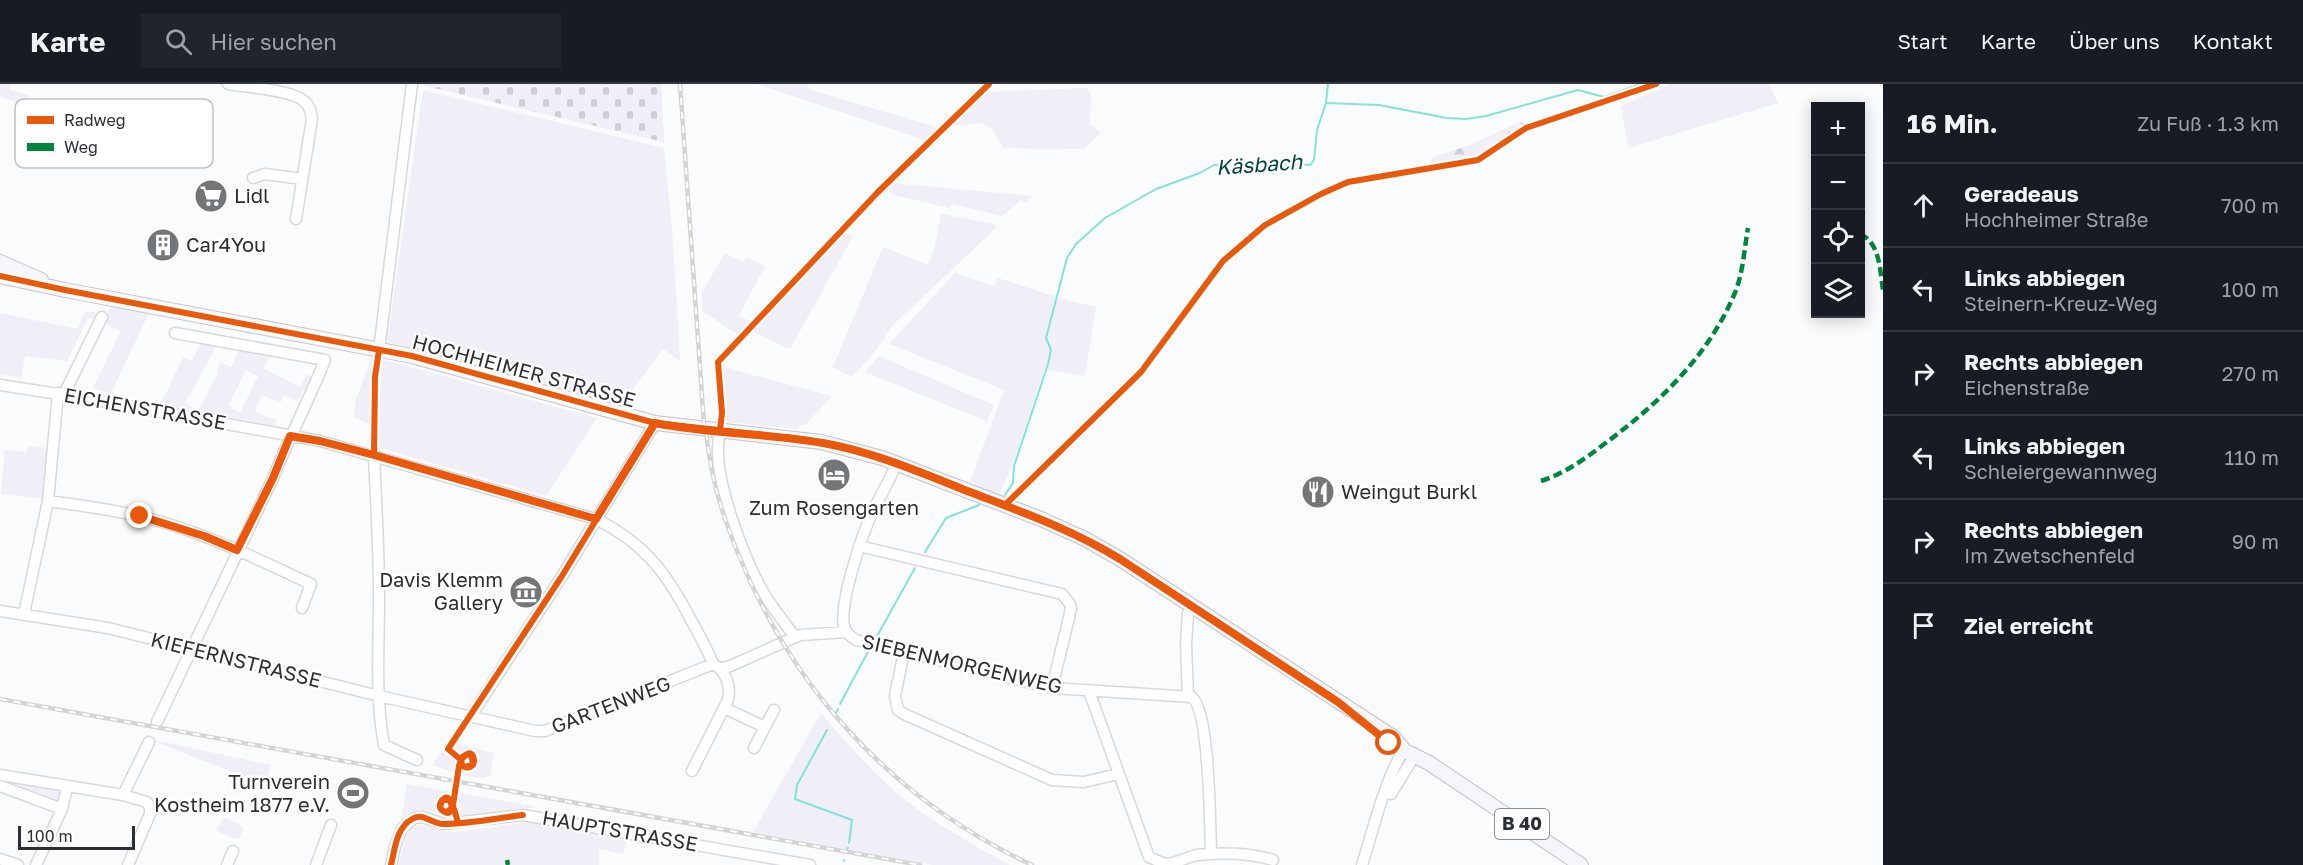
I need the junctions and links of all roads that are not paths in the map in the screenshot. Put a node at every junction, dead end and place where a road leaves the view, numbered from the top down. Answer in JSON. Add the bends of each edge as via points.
{"nodes":[{"id":1,"x":228,"y":84,"type":"edge"},
{"id":2,"x":412,"y":84,"type":"edge"},
{"id":3,"x":287,"y":89,"type":"edge"},
{"id":4,"x":253,"y":178,"type":"dead end"},
{"id":5,"x":302,"y":179,"type":"junction"},
{"id":6,"x":296,"y":219,"type":"dead end"},
{"id":7,"x":0,"y":262,"type":"edge"},
{"id":8,"x":0,"y":276,"type":"edge"},
{"id":9,"x":64,"y":290,"type":"junction"},
{"id":10,"x":102,"y":317,"type":"dead end"},
{"id":11,"x":175,"y":333,"type":"dead end"},
{"id":12,"x":379,"y":350,"type":"junction"},
{"id":13,"x":0,"y":385,"type":"edge"},
{"id":14,"x":62,"y":394,"type":"junction"},
{"id":15,"x":655,"y":423,"type":"junction"},
{"id":16,"x":720,"y":430,"type":"junction"},
{"id":17,"x":290,"y":436,"type":"junction"},
{"id":18,"x":374,"y":455,"type":"junction"},
{"id":19,"x":897,"y":463,"type":"junction"},
{"id":20,"x":48,"y":501,"type":"junction"},
{"id":21,"x":596,"y":519,"type":"junction"},
{"id":22,"x":859,"y":546,"type":"junction"},
{"id":23,"x":237,"y":550,"type":"junction"},
{"id":24,"x":302,"y":608,"type":"dead end"},
{"id":25,"x":0,"y":611,"type":"edge"},
{"id":26,"x":24,"y":614,"type":"junction"},
{"id":27,"x":1188,"y":614,"type":"dead end"},
{"id":28,"x":847,"y":632,"type":"junction"},
{"id":29,"x":795,"y":637,"type":"junction"},
{"id":30,"x":192,"y":648,"type":"junction"},
{"id":31,"x":904,"y":652,"type":"junction"},
{"id":32,"x":717,"y":666,"type":"junction"},
{"id":33,"x":1052,"y":688,"type":"junction"},
{"id":34,"x":1089,"y":691,"type":"junction"},
{"id":35,"x":379,"y":696,"type":"junction"},
{"id":36,"x":1188,"y":696,"type":"junction"},
{"id":37,"x":724,"y":708,"type":"junction"},
{"id":38,"x":774,"y":710,"type":"dead end"},
{"id":39,"x":471,"y":716,"type":"junction"},
{"id":40,"x":157,"y":722,"type":"dead end"},
{"id":41,"x":765,"y":727,"type":"junction"},
{"id":42,"x":149,"y":742,"type":"dead end"},
{"id":43,"x":754,"y":748,"type":"dead end"},
{"id":44,"x":1410,"y":752,"type":"junction"},
{"id":45,"x":417,"y":760,"type":"dead end"},
{"id":46,"x":692,"y":771,"type":"dead end"},
{"id":47,"x":1118,"y":774,"type":"junction"},
{"id":48,"x":0,"y":775,"type":"edge"},
{"id":49,"x":0,"y":786,"type":"edge"},
{"id":50,"x":67,"y":787,"type":"junction"},
{"id":51,"x":123,"y":795,"type":"junction"},
{"id":52,"x":62,"y":809,"type":"junction"},
{"id":53,"x":331,"y":825,"type":"dead end"},
{"id":54,"x":233,"y":851,"type":"dead end"},
{"id":55,"x":1211,"y":854,"type":"junction"},
{"id":56,"x":0,"y":859,"type":"edge"},
{"id":57,"x":1273,"y":860,"type":"dead end"},
{"id":58,"x":18,"y":865,"type":"edge"},
{"id":59,"x":36,"y":865,"type":"edge"},
{"id":60,"x":128,"y":865,"type":"edge"},
{"id":61,"x":227,"y":865,"type":"edge"},
{"id":62,"x":316,"y":865,"type":"edge"},
{"id":63,"x":392,"y":865,"type":"edge"},
{"id":64,"x":810,"y":865,"type":"edge"},
{"id":65,"x":1362,"y":865,"type":"edge"},
{"id":66,"x":1581,"y":865,"type":"edge"}],
"edges":[{"from":1,"to":3,"type":"street"},
{"from":2,"to":12,"type":"street"},
{"from":3,"to":5,"type":"street","via":[[305,101],[311,112]]},
{"from":4,"to":5,"type":"street","via":[[265,174]]},
{"from":5,"to":6,"type":"street"},
{"from":7,"to":9,"type":"main road","name":"HOCHHEIMER STRASSE"},
{"from":8,"to":9,"type":"main road","name":"HOCHHEIMER STRASSE"},
{"from":9,"to":12,"type":"main road","name":"HOCHHEIMER STRASSE"},
{"from":10,"to":14,"type":"street"},
{"from":11,"to":17,"type":"street","via":[[325,360]]},
{"from":12,"to":15,"type":"main road","name":"HOCHHEIMER STRASSE"},
{"from":13,"to":14,"type":"street","name":"EICHENSTRASSE"},
{"from":14,"to":17,"type":"street","name":"EICHENSTRASSE"},
{"from":14,"to":20,"type":"street"},
{"from":15,"to":16,"type":"main road","name":"HOCHHEIMER STRASSE"},
{"from":15,"to":21,"type":"street"},
{"from":16,"to":19,"type":"main road","name":"HOCHHEIMER STRASSE","via":[[821,442]]},
{"from":16,"to":29,"type":"street","via":[[722,479],[745,550],[765,595]]},
{"from":17,"to":18,"type":"street","name":"EICHENSTRASSE"},
{"from":17,"to":23,"type":"street"},
{"from":18,"to":21,"type":"street","name":"EICHENSTRASSE"},
{"from":18,"to":35,"type":"street"},
{"from":19,"to":22,"type":"street","name":"SIEBENMORGENWEG"},
{"from":19,"to":44,"type":"main road","name":"HOCHHEIMER STRASSE","via":[[1085,539],[1394,737]]},
{"from":20,"to":23,"type":"street","via":[[140,516]]},
{"from":20,"to":26,"type":"street"},
{"from":21,"to":32,"type":"street","name":"EICHENSTRASSE","via":[[636,543],[659,566]]},
{"from":21,"to":39,"type":"street"},
{"from":22,"to":28,"type":"street","name":"SIEBENMORGENWEG","via":[[847,596]]},
{"from":22,"to":33,"type":"street","via":[[1062,594],[1071,609]]},
{"from":23,"to":24,"type":"street","via":[[311,584]]},
{"from":23,"to":30,"type":"street"},
{"from":25,"to":26,"type":"street","name":"KIEFERNSTRASSE"},
{"from":26,"to":30,"type":"street","name":"KIEFERNSTRASSE"},
{"from":27,"to":36,"type":"street"},
{"from":28,"to":29,"type":"street","name":"GARTENWEG"},
{"from":28,"to":31,"type":"street","name":"SIEBENMORGENWEG","via":[[856,640]]},
{"from":29,"to":32,"type":"street","name":"GARTENWEG","via":[[728,668]]},
{"from":30,"to":35,"type":"street","name":"KIEFERNSTRASSE"},
{"from":30,"to":40,"type":"street"},
{"from":31,"to":33,"type":"street","name":"SIEBENMORGENWEG"},
{"from":31,"to":47,"type":"street","via":[[895,696],[898,710],[904,714],[1052,780],[1084,782]]},
{"from":32,"to":37,"type":"street","name":"EICHENSTRASSE","via":[[729,693]]},
{"from":32,"to":39,"type":"street","name":"GARTENWEG","via":[[545,731]]},
{"from":33,"to":34,"type":"street","name":"SIEBENMORGENWEG"},
{"from":34,"to":36,"type":"street","name":"SIEBENMORGENWEG"},
{"from":34,"to":47,"type":"street"},
{"from":35,"to":39,"type":"street","name":"KIEFERNSTRASSE"},
{"from":35,"to":45,"type":"street","via":[[384,745]]},
{"from":36,"to":55,"type":"street","via":[[1197,704],[1202,721]]},
{"from":37,"to":41,"type":"street"},
{"from":37,"to":46,"type":"street","name":"EICHENSTRASSE"},
{"from":38,"to":41,"type":"street"},
{"from":41,"to":43,"type":"street"},
{"from":42,"to":51,"type":"street"},
{"from":44,"to":65,"type":"street","via":[[1382,806]]},
{"from":44,"to":66,"type":"main road","name":"HOCHHEIMER STRASSE","number":"B 40"},
{"from":47,"to":55,"type":"street","via":[[1149,857],[1159,864],[1171,864]]},
{"from":48,"to":50,"type":"street"},
{"from":49,"to":52,"type":"street"},
{"from":50,"to":51,"type":"street"},
{"from":50,"to":52,"type":"street"},
{"from":51,"to":60,"type":"street","via":[[147,802],[150,808]]},
{"from":52,"to":59,"type":"street"},
{"from":53,"to":62,"type":"street"},
{"from":54,"to":61,"type":"street"},
{"from":55,"to":57,"type":"street"},
{"from":56,"to":58,"type":"street"},
{"from":63,"to":64,"type":"street","name":"HAUPTSTRASSE","via":[[402,829],[414,818],[443,824],[523,814]]}]}
